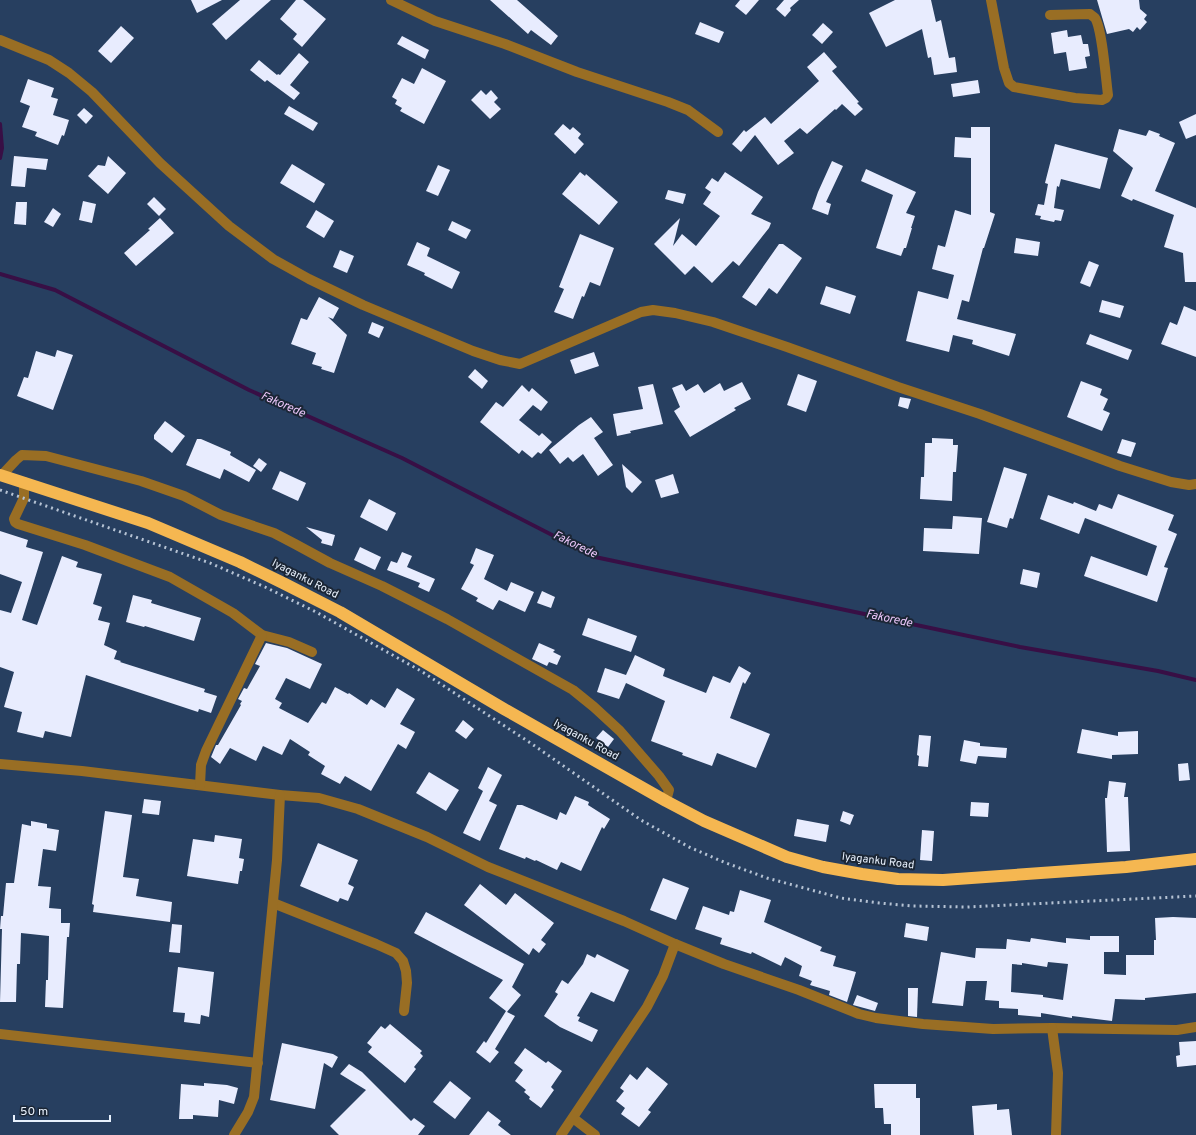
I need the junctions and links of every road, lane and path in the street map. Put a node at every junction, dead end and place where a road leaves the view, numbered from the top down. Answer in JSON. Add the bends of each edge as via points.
{"nodes":[{"id":1,"x":391,"y":0,"type":"edge"},
{"id":2,"x":991,"y":0,"type":"edge"},
{"id":3,"x":1050,"y":15,"type":"dead end"},
{"id":4,"x":0,"y":40,"type":"edge"},
{"id":5,"x":718,"y":132,"type":"dead end"},
{"id":6,"x":1,"y":475,"type":"edge"},
{"id":7,"x":24,"y":482,"type":"junction"},
{"id":8,"x":1196,"y":484,"type":"edge"},
{"id":9,"x":262,"y":635,"type":"junction"},
{"id":10,"x":312,"y":652,"type":"dead end"},
{"id":11,"x":0,"y":764,"type":"edge"},
{"id":12,"x":200,"y":785,"type":"junction"},
{"id":13,"x":280,"y":795,"type":"junction"},
{"id":14,"x":666,"y":800,"type":"junction"},
{"id":15,"x":1196,"y":859,"type":"edge"},
{"id":16,"x":273,"y":903,"type":"junction"},
{"id":17,"x":675,"y":944,"type":"junction"},
{"id":18,"x":404,"y":1011,"type":"dead end"},
{"id":19,"x":1196,"y":1027,"type":"edge"},
{"id":20,"x":1052,"y":1028,"type":"junction"},
{"id":21,"x":0,"y":1034,"type":"edge"},
{"id":22,"x":258,"y":1063,"type":"junction"},
{"id":23,"x":573,"y":1118,"type":"junction"},
{"id":24,"x":234,"y":1135,"type":"edge"},
{"id":25,"x":561,"y":1135,"type":"edge"},
{"id":26,"x":595,"y":1135,"type":"edge"},
{"id":27,"x":1056,"y":1135,"type":"edge"}],
"edges":[{"from":1,"to":5,"type":"street","via":[[435,21],[688,110]]},
{"from":2,"to":3,"type":"street","via":[[1009,83],[1014,87],[1075,98],[1106,98],[1108,94],[1105,67],[1098,25],[1094,18],[1090,14]]},
{"from":4,"to":8,"type":"street","via":[[49,60],[69,73],[92,92],[160,163],[229,226],[273,259],[363,305],[473,351],[520,364],[641,312],[653,310],[675,313],[713,322],[787,347],[1120,466],[1171,482]]},
{"from":6,"to":7,"type":"highway","name":"Iyaganku Road"},
{"from":6,"to":14,"type":"street","via":[[22,455],[32,455],[142,481],[184,496],[221,515],[274,534],[382,586],[447,619],[573,690],[620,731],[659,776],[669,790]]},
{"from":7,"to":9,"type":"street","via":[[24,498],[14,519],[18,524],[85,545],[170,577],[233,612]]},
{"from":7,"to":14,"type":"highway","name":"Iyaganku Road","via":[[148,523],[283,583],[340,612],[504,709]]},
{"from":9,"to":10,"type":"street","via":[[289,642]]},
{"from":9,"to":12,"type":"street","via":[[206,751],[201,765]]},
{"from":11,"to":12,"type":"street"},
{"from":12,"to":13,"type":"street"},
{"from":13,"to":16,"type":"street"},
{"from":13,"to":17,"type":"street","via":[[319,798],[358,809],[427,837],[488,867]]},
{"from":14,"to":15,"type":"highway","name":"Iyaganku Road","via":[[704,821],[786,857],[823,867],[898,879],[944,880],[1126,867]]},
{"from":16,"to":18,"type":"street","via":[[396,953],[403,961],[406,971]]},
{"from":16,"to":22,"type":"street"},
{"from":17,"to":20,"type":"street","via":[[843,1008],[876,1018],[993,1029]]},
{"from":17,"to":23,"type":"street","via":[[663,976],[647,1007]]},
{"from":19,"to":20,"type":"street","via":[[1177,1030]]},
{"from":20,"to":27,"type":"street","via":[[1058,1073]]},
{"from":21,"to":22,"type":"street"},
{"from":22,"to":24,"type":"street","via":[[254,1097]]},
{"from":23,"to":25,"type":"street"},
{"from":23,"to":26,"type":"street"}]}
